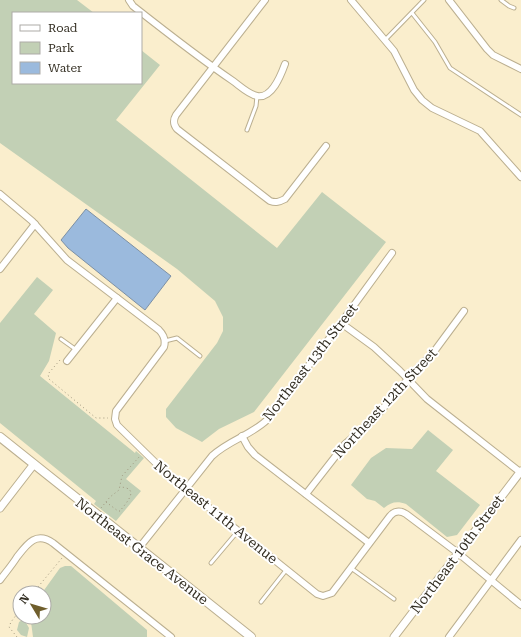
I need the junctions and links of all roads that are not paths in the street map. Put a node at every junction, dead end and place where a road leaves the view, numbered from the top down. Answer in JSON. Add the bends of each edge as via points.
{"nodes":[{"id":1,"x":129,"y":0,"type":"edge"},
{"id":2,"x":264,"y":0,"type":"edge"},
{"id":3,"x":351,"y":0,"type":"edge"},
{"id":4,"x":424,"y":0,"type":"edge"},
{"id":5,"x":449,"y":0,"type":"edge"},
{"id":6,"x":501,"y":0,"type":"edge"},
{"id":7,"x":514,"y":8,"type":"dead end"},
{"id":8,"x":141,"y":12,"type":"edge"},
{"id":9,"x":142,"y":13,"type":"edge"},
{"id":10,"x":412,"y":13,"type":"junction"},
{"id":11,"x":385,"y":40,"type":"junction"},
{"id":12,"x":285,"y":64,"type":"dead end"},
{"id":13,"x":214,"y":68,"type":"junction"},
{"id":14,"x":521,"y":69,"type":"edge"},
{"id":15,"x":257,"y":96,"type":"junction"},
{"id":16,"x":521,"y":115,"type":"edge"},
{"id":17,"x":247,"y":130,"type":"dead end"},
{"id":18,"x":326,"y":146,"type":"dead end"},
{"id":19,"x":521,"y":178,"type":"edge"},
{"id":20,"x":0,"y":194,"type":"edge"},
{"id":21,"x":35,"y":224,"type":"junction"},
{"id":22,"x":392,"y":253,"type":"dead end"},
{"id":23,"x":0,"y":269,"type":"edge"},
{"id":24,"x":117,"y":298,"type":"junction"},
{"id":25,"x":464,"y":311,"type":"dead end"},
{"id":26,"x":341,"y":323,"type":"junction"},
{"id":27,"x":61,"y":339,"type":"dead end"},
{"id":28,"x":165,"y":341,"type":"junction"},
{"id":29,"x":76,"y":350,"type":"junction"},
{"id":30,"x":200,"y":356,"type":"dead end"},
{"id":31,"x":67,"y":361,"type":"road end"},
{"id":32,"x":408,"y":379,"type":"junction"},
{"id":33,"x":242,"y":436,"type":"junction"},
{"id":34,"x":0,"y":437,"type":"edge"},
{"id":35,"x":34,"y":464,"type":"junction"},
{"id":36,"x":521,"y":471,"type":"edge"},
{"id":37,"x":186,"y":489,"type":"junction"},
{"id":38,"x":306,"y":494,"type":"junction"},
{"id":39,"x":0,"y":508,"type":"edge"},
{"id":40,"x":238,"y":531,"type":"junction"},
{"id":41,"x":521,"y":540,"type":"edge"},
{"id":42,"x":369,"y":544,"type":"junction"},
{"id":43,"x":139,"y":548,"type":"junction"},
{"id":44,"x":458,"y":552,"type":"junction"},
{"id":45,"x":211,"y":562,"type":"dead end"},
{"id":46,"x":351,"y":568,"type":"junction"},
{"id":47,"x":287,"y":569,"type":"junction"},
{"id":48,"x":0,"y":580,"type":"edge"},
{"id":49,"x":490,"y":580,"type":"junction"},
{"id":50,"x":394,"y":599,"type":"dead end"},
{"id":51,"x":261,"y":602,"type":"dead end"},
{"id":52,"x":521,"y":605,"type":"edge"},
{"id":53,"x":171,"y":637,"type":"edge"},
{"id":54,"x":251,"y":637,"type":"edge"},
{"id":55,"x":394,"y":637,"type":"edge"},
{"id":56,"x":449,"y":637,"type":"edge"}],
"edges":[{"from":1,"to":8,"type":"street"},
{"from":2,"to":13,"type":"street"},
{"from":3,"to":11,"type":"street"},
{"from":4,"to":10,"type":"lane"},
{"from":5,"to":14,"type":"street","via":[[493,55]]},
{"from":6,"to":7,"type":"lane"},
{"from":9,"to":13,"type":"street"},
{"from":10,"to":11,"type":"lane"},
{"from":10,"to":16,"type":"lane","via":[[435,42],[450,68]]},
{"from":11,"to":19,"type":"street","via":[[422,100],[432,108],[480,131]]},
{"from":12,"to":15,"type":"street","via":[[282,75],[273,89]]},
{"from":13,"to":15,"type":"street"},
{"from":13,"to":18,"type":"street","via":[[176,115],[174,124],[270,201],[285,199]]},
{"from":15,"to":17,"type":"lane"},
{"from":20,"to":21,"type":"street"},
{"from":21,"to":23,"type":"street"},
{"from":21,"to":24,"type":"street","via":[[68,260]]},
{"from":22,"to":26,"type":"street","name":"Northeast 13th Street"},
{"from":24,"to":28,"type":"street","via":[[159,330]]},
{"from":24,"to":29,"type":"street"},
{"from":25,"to":32,"type":"street","name":"Northeast 12th Street","via":[[436,350]]},
{"from":26,"to":32,"type":"street","via":[[374,347]]},
{"from":26,"to":33,"type":"street","name":"Northeast 13th Street","via":[[268,419]]},
{"from":27,"to":29,"type":"lane"},
{"from":28,"to":30,"type":"lane","via":[[177,338]]},
{"from":28,"to":37,"type":"street","name":"Northeast 11th Avenue","via":[[162,350],[116,411],[115,419],[117,425],[161,469]]},
{"from":29,"to":31,"type":"street"},
{"from":32,"to":36,"type":"street","via":[[427,399]]},
{"from":32,"to":38,"type":"street","name":"Northeast 12th Street","via":[[374,419],[345,444]]},
{"from":33,"to":37,"type":"street","name":"Northeast 13th Street","via":[[212,456]]},
{"from":33,"to":38,"type":"street","via":[[253,452]]},
{"from":34,"to":35,"type":"main road","name":"Northeast Grace Avenue"},
{"from":35,"to":39,"type":"street"},
{"from":35,"to":43,"type":"main road","name":"Northeast Grace Avenue"},
{"from":36,"to":44,"type":"street","name":"Northeast 10th Street"},
{"from":37,"to":40,"type":"street","name":"Northeast 11th Avenue"},
{"from":37,"to":43,"type":"street","name":"Northeast 13th Street"},
{"from":38,"to":42,"type":"street"},
{"from":40,"to":45,"type":"lane"},
{"from":40,"to":47,"type":"street","name":"Northeast 11th Avenue"},
{"from":41,"to":49,"type":"street"},
{"from":42,"to":44,"type":"street","via":[[390,516],[399,512],[406,514]]},
{"from":42,"to":46,"type":"street"},
{"from":43,"to":54,"type":"main road","name":"Northeast Grace Avenue"},
{"from":44,"to":49,"type":"street"},
{"from":44,"to":55,"type":"street","name":"Northeast 10th Street"},
{"from":46,"to":47,"type":"street","name":"Northeast 11th Avenue","via":[[334,591],[326,596],[317,594]]},
{"from":46,"to":50,"type":"lane"},
{"from":47,"to":51,"type":"lane"},
{"from":48,"to":53,"type":"street","via":[[28,543],[39,538],[50,541]]},
{"from":49,"to":52,"type":"street"},
{"from":49,"to":56,"type":"street"}]}
